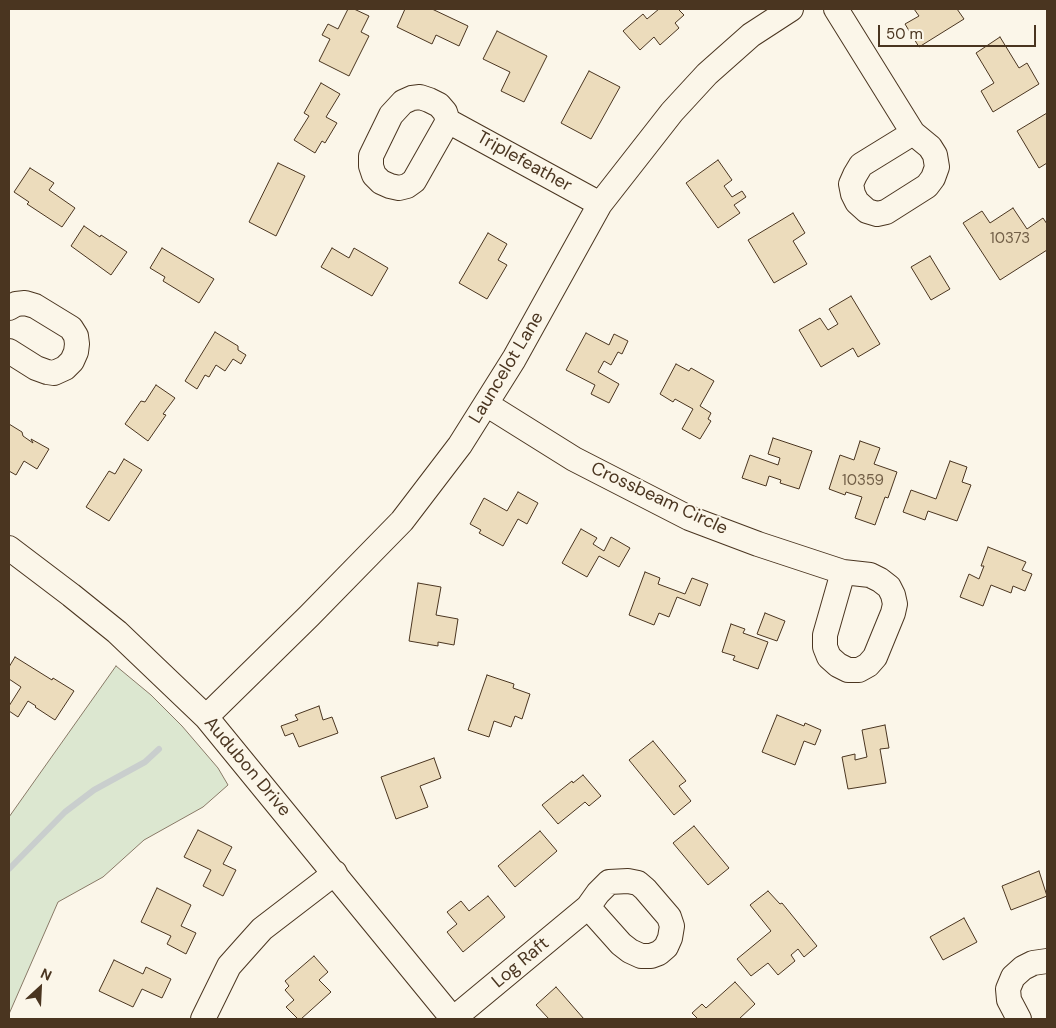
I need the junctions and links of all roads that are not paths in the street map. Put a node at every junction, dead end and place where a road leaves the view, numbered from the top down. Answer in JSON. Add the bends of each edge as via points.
{"nodes":[{"id":1,"x":791,"y":9,"type":"edge"},
{"id":2,"x":836,"y":9,"type":"edge"},
{"id":3,"x":448,"y":121,"type":"dead end"},
{"id":4,"x":912,"y":133,"type":"dead end"},
{"id":5,"x":600,"y":204,"type":"junction"},
{"id":6,"x":9,"y":308,"type":"edge"},
{"id":7,"x":9,"y":351,"type":"edge"},
{"id":8,"x":486,"y":404,"type":"junction"},
{"id":9,"x":9,"y":548,"type":"edge"},
{"id":10,"x":842,"y":572,"type":"dead end"},
{"id":11,"x":206,"y":717,"type":"junction"},
{"id":12,"x":335,"y":873,"type":"junction"},
{"id":13,"x":588,"y":907,"type":"dead end"},
{"id":14,"x":1047,"y":961,"type":"edge"},
{"id":15,"x":203,"y":1019,"type":"edge"},
{"id":16,"x":453,"y":1019,"type":"edge"},
{"id":17,"x":1019,"y":1019,"type":"edge"}],
"edges":[{"from":1,"to":5,"type":"street","name":"Launcelot Lane","via":[[751,35],[707,74],[672,112]]},
{"from":2,"to":4,"type":"street"},
{"from":3,"to":5,"type":"street","name":"Triplefeather"},
{"from":5,"to":8,"type":"street","name":"Launcelot Lane","via":[[540,315]]},
{"from":6,"to":7,"type":"street","via":[[25,303],[35,306],[71,328],[77,344],[72,361],[54,372],[36,368]]},
{"from":8,"to":10,"type":"street","name":"Crossbeam Circle","via":[[574,459],[690,518]]},
{"from":8,"to":11,"type":"street","name":"Launcelot Lane","via":[[402,521]]},
{"from":9,"to":11,"type":"street","name":"Audubon Drive","via":[[117,632]]},
{"from":11,"to":12,"type":"street","name":"Audubon Drive"},
{"from":12,"to":15,"type":"street","via":[[262,929],[229,966]]},
{"from":12,"to":16,"type":"street","name":"Audubon Drive"},
{"from":13,"to":16,"type":"street","name":"Log Raft"},
{"from":14,"to":17,"type":"street","via":[[1022,968],[1013,977],[1008,989],[1009,1000]]}]}
